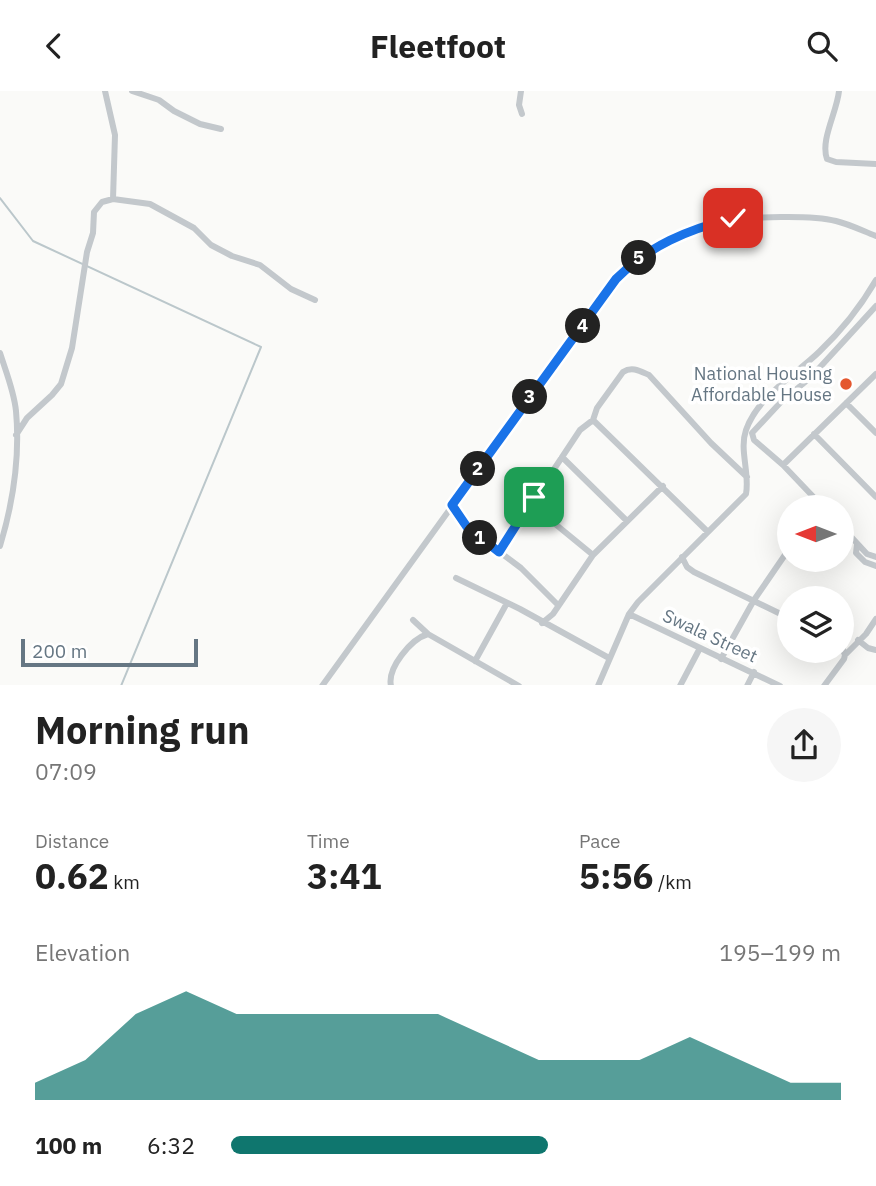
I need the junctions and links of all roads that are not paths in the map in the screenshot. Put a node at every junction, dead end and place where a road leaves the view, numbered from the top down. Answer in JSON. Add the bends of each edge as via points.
{"nodes":[{"id":1,"x":105,"y":91,"type":"edge"},
{"id":2,"x":132,"y":91,"type":"edge"},
{"id":3,"x":521,"y":91,"type":"edge"},
{"id":4,"x":839,"y":91,"type":"edge"},
{"id":5,"x":523,"y":114,"type":"dead end"},
{"id":6,"x":222,"y":129,"type":"dead end"},
{"id":7,"x":876,"y":164,"type":"edge"},
{"id":8,"x":113,"y":199,"type":"junction"},
{"id":9,"x":876,"y":236,"type":"edge"},
{"id":10,"x":876,"y":280,"type":"edge"},
{"id":11,"x":315,"y":299,"type":"dead end"},
{"id":12,"x":876,"y":306,"type":"edge"},
{"id":13,"x":0,"y":353,"type":"edge"},
{"id":14,"x":876,"y":374,"type":"edge"},
{"id":15,"x":846,"y":403,"type":"junction"},
{"id":16,"x":593,"y":420,"type":"junction"},
{"id":17,"x":876,"y":433,"type":"edge"},
{"id":18,"x":16,"y":435,"type":"junction"},
{"id":19,"x":814,"y":435,"type":"junction"},
{"id":20,"x":562,"y":457,"type":"junction"},
{"id":21,"x":783,"y":465,"type":"junction"},
{"id":22,"x":747,"y":477,"type":"junction"},
{"id":23,"x":663,"y":486,"type":"junction"},
{"id":24,"x":812,"y":495,"type":"edge"},
{"id":25,"x":534,"y":497,"type":"junction"},
{"id":26,"x":876,"y":497,"type":"edge"},
{"id":27,"x":452,"y":505,"type":"junction"},
{"id":28,"x":626,"y":520,"type":"junction"},
{"id":29,"x":708,"y":533,"type":"junction"},
{"id":30,"x":854,"y":541,"type":"edge"},
{"id":31,"x":857,"y":544,"type":"junction"},
{"id":32,"x":0,"y":546,"type":"edge"},
{"id":33,"x":499,"y":552,"type":"junction"},
{"id":34,"x":593,"y":555,"type":"junction"},
{"id":35,"x":682,"y":557,"type":"junction"},
{"id":36,"x":876,"y":557,"type":"edge"},
{"id":37,"x":777,"y":566,"type":"edge"},
{"id":38,"x":876,"y":566,"type":"edge"},
{"id":39,"x":456,"y":578,"type":"dead end"},
{"id":40,"x":754,"y":600,"type":"junction"},
{"id":41,"x":507,"y":603,"type":"junction"},
{"id":42,"x":558,"y":604,"type":"junction"},
{"id":43,"x":777,"y":612,"type":"edge"},
{"id":44,"x":553,"y":614,"type":"junction"},
{"id":45,"x":629,"y":614,"type":"junction"},
{"id":46,"x":876,"y":618,"type":"edge"},
{"id":47,"x":413,"y":620,"type":"dead end"},
{"id":48,"x":542,"y":623,"type":"junction"},
{"id":49,"x":556,"y":630,"type":"junction"},
{"id":50,"x":428,"y":634,"type":"junction"},
{"id":51,"x":858,"y":640,"type":"junction"},
{"id":52,"x":854,"y":645,"type":"edge"},
{"id":53,"x":700,"y":647,"type":"junction"},
{"id":54,"x":876,"y":650,"type":"edge"},
{"id":55,"x":609,"y":658,"type":"junction"},
{"id":56,"x":721,"y":659,"type":"junction"},
{"id":57,"x":475,"y":661,"type":"junction"},
{"id":58,"x":839,"y":663,"type":"edge"},
{"id":59,"x":754,"y":672,"type":"junction"},
{"id":60,"x":322,"y":685,"type":"edge"},
{"id":61,"x":391,"y":685,"type":"edge"},
{"id":62,"x":520,"y":685,"type":"edge"},
{"id":63,"x":598,"y":685,"type":"edge"},
{"id":64,"x":680,"y":685,"type":"edge"},
{"id":65,"x":747,"y":685,"type":"edge"},
{"id":66,"x":780,"y":685,"type":"edge"},
{"id":67,"x":824,"y":685,"type":"edge"}],
"edges":[{"from":1,"to":8,"type":"street","via":[[115,135]]},
{"from":2,"to":6,"type":"street","via":[[159,100],[200,124]]},
{"from":3,"to":5,"type":"street"},
{"from":4,"to":7,"type":"street","via":[[826,139],[827,159]]},
{"from":8,"to":11,"type":"street","via":[[150,204],[194,229],[211,245],[260,265],[291,289]]},
{"from":8,"to":18,"type":"street","via":[[102,202],[94,212],[66,371],[52,395]]},
{"from":9,"to":27,"type":"street","via":[[824,218],[754,216],[705,226],[650,250],[616,279]]},
{"from":10,"to":22,"type":"street","via":[[845,324],[768,396],[747,426],[743,437]]},
{"from":12,"to":21,"type":"street","via":[[751,433]]},
{"from":13,"to":18,"type":"street","via":[[16,410]]},
{"from":14,"to":15,"type":"street"},
{"from":15,"to":17,"type":"street"},
{"from":15,"to":19,"type":"street"},
{"from":16,"to":20,"type":"street","via":[[580,430]]},
{"from":16,"to":22,"type":"street","via":[[623,372],[637,370],[649,375]]},
{"from":16,"to":23,"type":"street"},
{"from":18,"to":32,"type":"street","via":[[13,481]]},
{"from":19,"to":21,"type":"street"},
{"from":19,"to":26,"type":"street"},
{"from":20,"to":25,"type":"street"},
{"from":20,"to":28,"type":"street"},
{"from":21,"to":24,"type":"street"},
{"from":22,"to":29,"type":"street","via":[[746,494]]},
{"from":23,"to":28,"type":"street"},
{"from":23,"to":29,"type":"street"},
{"from":25,"to":33,"type":"street"},
{"from":25,"to":34,"type":"street","via":[[543,514]]},
{"from":27,"to":33,"type":"street","via":[[467,527]]},
{"from":27,"to":60,"type":"street"},
{"from":28,"to":34,"type":"street"},
{"from":29,"to":35,"type":"street"},
{"from":30,"to":31,"type":"street"},
{"from":31,"to":36,"type":"street"},
{"from":31,"to":38,"type":"street","via":[[856,553]]},
{"from":33,"to":42,"type":"street"},
{"from":34,"to":42,"type":"street"},
{"from":35,"to":40,"type":"street","via":[[694,572]]},
{"from":35,"to":45,"type":"street"},
{"from":37,"to":40,"type":"street"},
{"from":39,"to":41,"type":"street"},
{"from":40,"to":43,"type":"street"},
{"from":40,"to":56,"type":"street"},
{"from":41,"to":48,"type":"street"},
{"from":41,"to":57,"type":"street"},
{"from":42,"to":44,"type":"street"},
{"from":44,"to":48,"type":"street"},
{"from":44,"to":49,"type":"street"},
{"from":45,"to":53,"type":"street","name":"Swala Street"},
{"from":45,"to":55,"type":"street"},
{"from":46,"to":51,"type":"street"},
{"from":47,"to":50,"type":"street"},
{"from":48,"to":49,"type":"street"},
{"from":49,"to":55,"type":"street"},
{"from":50,"to":57,"type":"street"},
{"from":50,"to":61,"type":"street","via":[[410,643],[393,672]]},
{"from":51,"to":52,"type":"street"},
{"from":51,"to":54,"type":"street"},
{"from":53,"to":56,"type":"street","name":"Swala Street"},
{"from":53,"to":64,"type":"street"},
{"from":55,"to":63,"type":"street"},
{"from":56,"to":59,"type":"street","name":"Swala Street"},
{"from":57,"to":62,"type":"street"},
{"from":58,"to":67,"type":"street"},
{"from":59,"to":65,"type":"street"},
{"from":59,"to":66,"type":"street","name":"Swala Street"}]}
